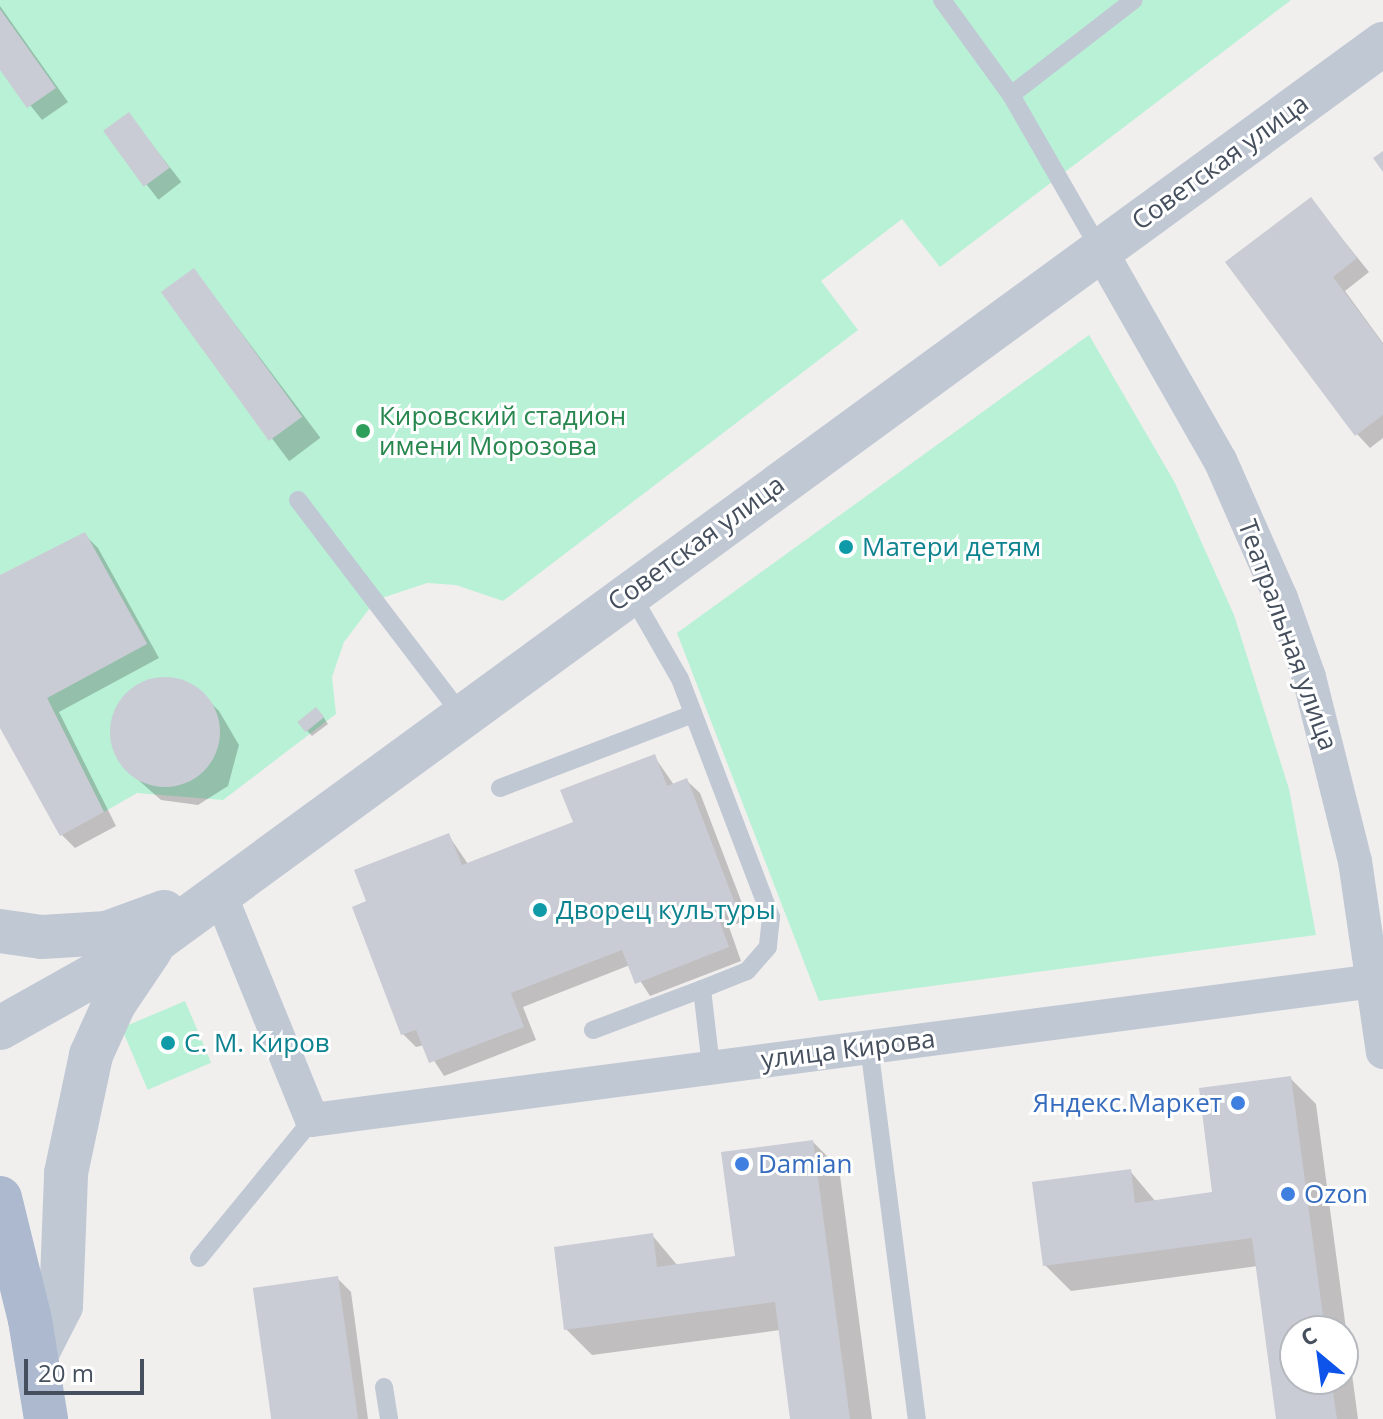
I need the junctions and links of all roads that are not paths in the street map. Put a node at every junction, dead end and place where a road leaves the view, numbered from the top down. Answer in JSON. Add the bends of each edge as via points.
{"nodes":[{"id":1,"x":942,"y":0,"type":"edge"},
{"id":2,"x":1134,"y":0,"type":"edge"},
{"id":3,"x":1383,"y":44,"type":"edge"},
{"id":4,"x":1011,"y":95,"type":"junction"},
{"id":5,"x":1100,"y":250,"type":"junction"},
{"id":6,"x":298,"y":500,"type":"dead end"},
{"id":7,"x":629,"y":591,"type":"junction"},
{"id":8,"x":461,"y":714,"type":"junction"},
{"id":9,"x":693,"y":714,"type":"junction"},
{"id":10,"x":500,"y":788,"type":"dead end"},
{"id":11,"x":219,"y":892,"type":"junction"},
{"id":12,"x":0,"y":931,"type":"edge"},
{"id":13,"x":157,"y":940,"type":"junction"},
{"id":14,"x":1378,"y":981,"type":"edge"},
{"id":15,"x":702,"y":989,"type":"junction"},
{"id":16,"x":0,"y":1028,"type":"edge"},
{"id":17,"x":593,"y":1030,"type":"dead end"},
{"id":18,"x":869,"y":1046,"type":"junction"},
{"id":19,"x":1383,"y":1052,"type":"edge"},
{"id":20,"x":711,"y":1067,"type":"junction"},
{"id":21,"x":312,"y":1120,"type":"junction"},
{"id":22,"x":0,"y":1198,"type":"edge"},
{"id":23,"x":199,"y":1258,"type":"dead end"},
{"id":24,"x":10,"y":1276,"type":"edge"},
{"id":25,"x":36,"y":1355,"type":"junction"},
{"id":26,"x":384,"y":1387,"type":"dead end"},
{"id":27,"x":46,"y":1419,"type":"edge"},
{"id":28,"x":389,"y":1419,"type":"edge"},
{"id":29,"x":917,"y":1419,"type":"edge"}],
"edges":[{"from":1,"to":4,"type":"lane"},
{"from":2,"to":4,"type":"lane"},
{"from":3,"to":5,"type":"street","name":"Советская улица"},
{"from":4,"to":5,"type":"lane"},
{"from":5,"to":7,"type":"street","name":"Советская улица"},
{"from":5,"to":14,"type":"street","name":"Театральная улица","via":[[1220,460],[1281,598],[1338,778]]},
{"from":6,"to":8,"type":"lane"},
{"from":7,"to":8,"type":"street","name":"Советская улица"},
{"from":7,"to":9,"type":"lane","via":[[658,635]]},
{"from":8,"to":11,"type":"street","name":"Советская улица"},
{"from":9,"to":10,"type":"lane"},
{"from":9,"to":15,"type":"lane","via":[[771,917],[768,947],[747,971]]},
{"from":11,"to":12,"type":"street","via":[[107,933],[42,937]]},
{"from":11,"to":13,"type":"street","name":"Советская улица"},
{"from":11,"to":21,"type":"street"},
{"from":13,"to":16,"type":"street","name":"Советская улица"},
{"from":13,"to":25,"type":"street","via":[[114,1004],[91,1055],[66,1173],[61,1306]]},
{"from":14,"to":18,"type":"street","name":"улица Кирова"},
{"from":14,"to":19,"type":"street","name":"Театральная улица"},
{"from":15,"to":17,"type":"lane"},
{"from":15,"to":20,"type":"lane"},
{"from":18,"to":20,"type":"street","name":"улица Кирова"},
{"from":18,"to":29,"type":"lane"},
{"from":20,"to":21,"type":"street","name":"улица Кирова"},
{"from":21,"to":23,"type":"lane"},
{"from":22,"to":24,"type":"main road"},
{"from":24,"to":25,"type":"main road"},
{"from":25,"to":27,"type":"main road"},
{"from":26,"to":28,"type":"lane"}]}
